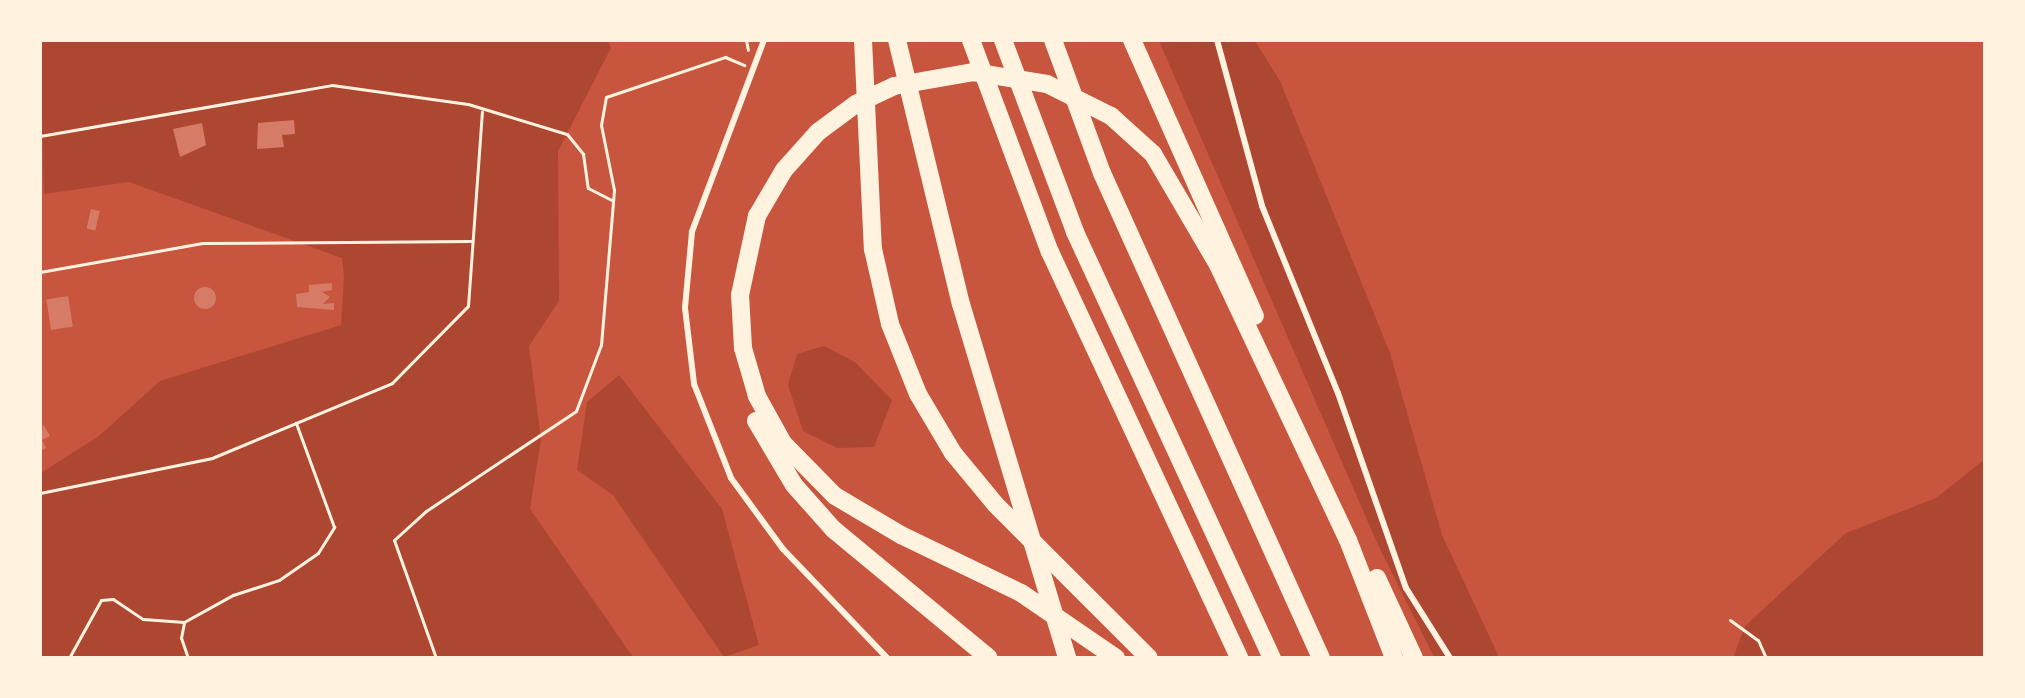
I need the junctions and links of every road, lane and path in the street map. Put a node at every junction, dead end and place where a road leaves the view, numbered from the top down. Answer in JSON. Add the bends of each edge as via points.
{"nodes":[{"id":1,"x":746,"y":40,"type":"edge"},
{"id":2,"x":764,"y":40,"type":"edge"},
{"id":3,"x":863,"y":40,"type":"edge"},
{"id":4,"x":897,"y":40,"type":"edge"},
{"id":5,"x":971,"y":40,"type":"edge"},
{"id":6,"x":1003,"y":40,"type":"edge"},
{"id":7,"x":1053,"y":40,"type":"edge"},
{"id":8,"x":1132,"y":40,"type":"edge"},
{"id":9,"x":1217,"y":40,"type":"edge"},
{"id":10,"x":752,"y":69,"type":"junction"},
{"id":11,"x":482,"y":112,"type":"junction"},
{"id":12,"x":1113,"y":112,"type":"junction"},
{"id":13,"x":831,"y":114,"type":"junction"},
{"id":14,"x":40,"y":136,"type":"edge"},
{"id":15,"x":613,"y":200,"type":"junction"},
{"id":16,"x":472,"y":241,"type":"junction"},
{"id":17,"x":40,"y":272,"type":"edge"},
{"id":18,"x":1260,"y":328,"type":"junction"},
{"id":19,"x":296,"y":423,"type":"junction"},
{"id":20,"x":40,"y":493,"type":"edge"},
{"id":21,"x":1730,"y":620,"type":"dead end"},
{"id":22,"x":184,"y":622,"type":"junction"},
{"id":23,"x":1064,"y":649,"type":"edge"},
{"id":24,"x":69,"y":657,"type":"edge"},
{"id":25,"x":188,"y":657,"type":"edge"},
{"id":26,"x":436,"y":657,"type":"edge"},
{"id":27,"x":887,"y":657,"type":"edge"},
{"id":28,"x":988,"y":657,"type":"edge"},
{"id":29,"x":1116,"y":657,"type":"edge"},
{"id":30,"x":1149,"y":657,"type":"edge"},
{"id":31,"x":1239,"y":657,"type":"edge"},
{"id":32,"x":1272,"y":657,"type":"edge"},
{"id":33,"x":1321,"y":657,"type":"edge"},
{"id":34,"x":1394,"y":657,"type":"edge"},
{"id":35,"x":1414,"y":657,"type":"edge"},
{"id":36,"x":1450,"y":657,"type":"edge"},
{"id":37,"x":1766,"y":657,"type":"edge"}],
"edges":[{"from":1,"to":10,"type":"path"},
{"from":2,"to":10,"type":"street"},
{"from":3,"to":30,"type":"highway","via":[[873,249],[890,324],[918,394],[954,453],[996,505]]},
{"from":4,"to":23,"type":"highway","via":[[955,282],[1018,505]]},
{"from":5,"to":31,"type":"highway","via":[[1050,252]]},
{"from":6,"to":32,"type":"highway","via":[[1084,253]]},
{"from":7,"to":33,"type":"highway","via":[[1106,183]]},
{"from":8,"to":18,"type":"highway"},
{"from":9,"to":36,"type":"street","via":[[1262,206],[1338,393],[1406,588]]},
{"from":10,"to":15,"type":"path","via":[[725,57],[606,97],[601,125]]},
{"from":10,"to":27,"type":"street","via":[[692,232],[685,308],[694,384],[731,478],[783,549]]},
{"from":11,"to":14,"type":"path","via":[[468,105],[332,85]]},
{"from":11,"to":15,"type":"path","via":[[567,134],[583,154],[588,188]]},
{"from":11,"to":16,"type":"path"},
{"from":12,"to":13,"type":"highway","via":[[1047,84],[973,72],[894,86]]},
{"from":12,"to":18,"type":"highway","via":[[1179,171]]},
{"from":12,"to":34,"type":"highway","via":[[1153,154],[1197,222],[1348,540]]},
{"from":13,"to":28,"type":"highway","via":[[775,164],[738,241],[729,323],[739,376],[772,450],[813,507]]},
{"from":13,"to":29,"type":"highway","via":[[784,170],[747,244],[740,322],[749,372],[768,418],[800,465],[854,509],[1021,593]]},
{"from":15,"to":26,"type":"path","via":[[601,345],[576,411],[426,511],[394,540]]},
{"from":16,"to":17,"type":"path","via":[[202,243]]},
{"from":16,"to":19,"type":"path","via":[[468,306],[392,382]]},
{"from":18,"to":35,"type":"highway"},
{"from":19,"to":20,"type":"path","via":[[212,458]]},
{"from":19,"to":22,"type":"path","via":[[334,527],[318,553],[279,580],[233,595]]},
{"from":21,"to":37,"type":"path","via":[[1758,640]]},
{"from":22,"to":24,"type":"path","via":[[143,619],[113,599],[101,600]]},
{"from":22,"to":25,"type":"path","via":[[181,638]]}]}
